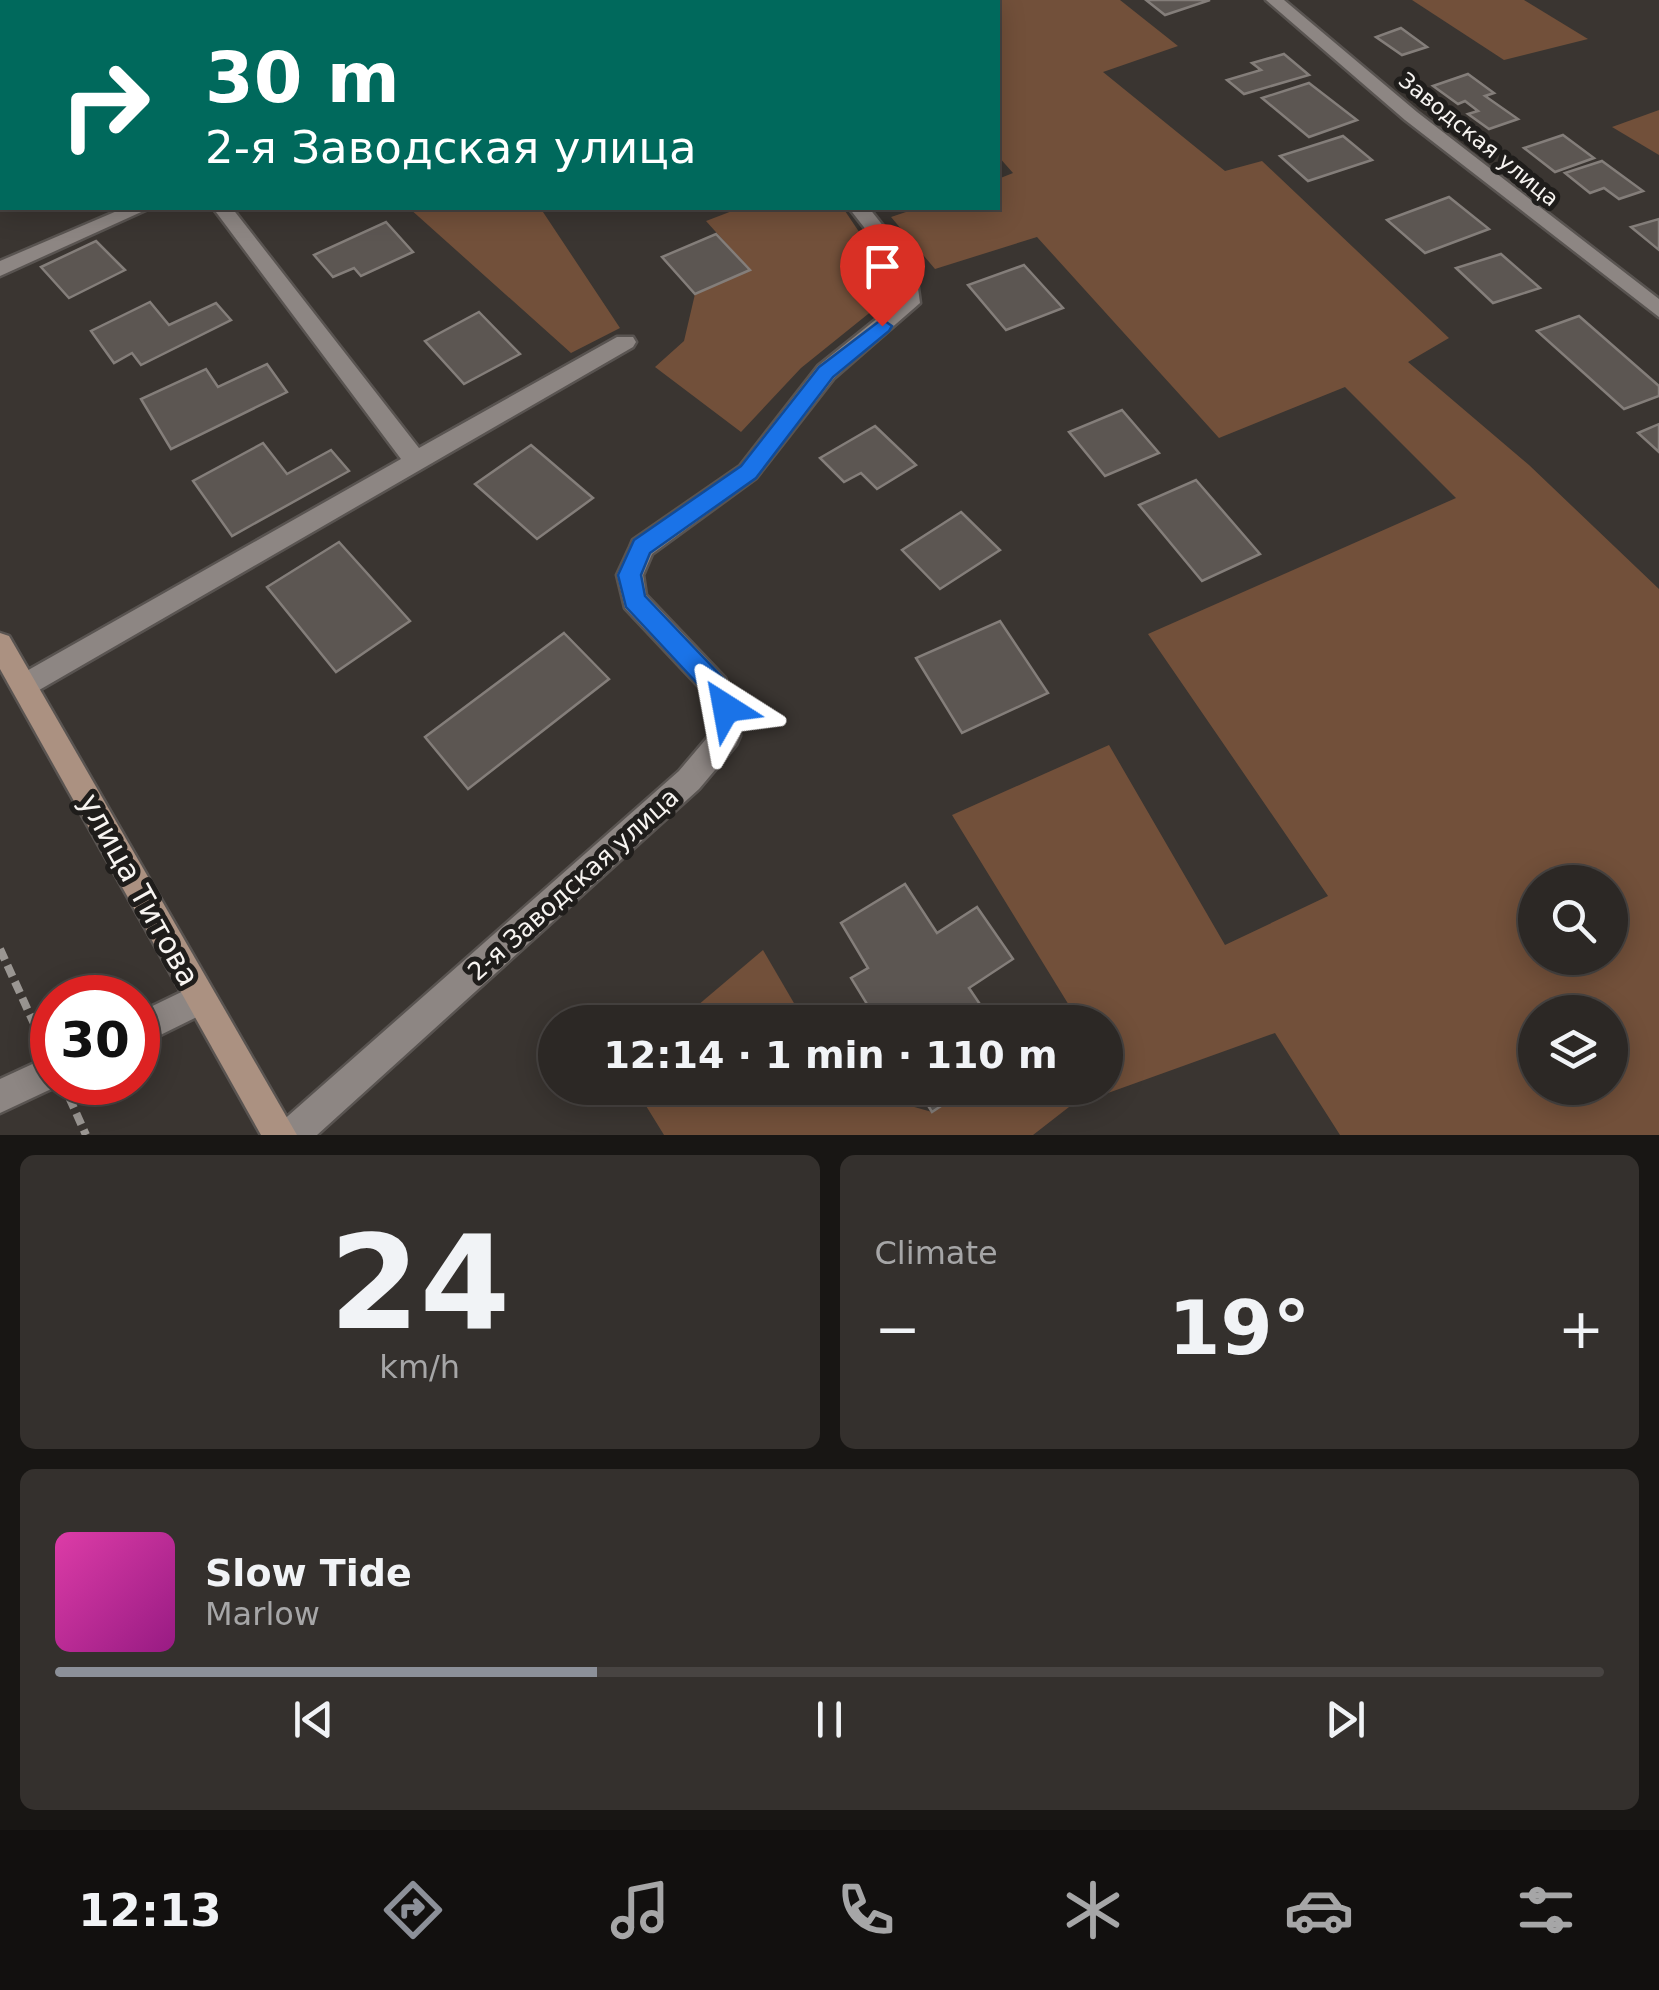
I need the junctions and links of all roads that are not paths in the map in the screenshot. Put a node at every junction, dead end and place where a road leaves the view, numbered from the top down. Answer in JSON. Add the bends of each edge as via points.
{"nodes":[{"id":1,"x":1274,"y":0,"type":"edge"},
{"id":2,"x":135,"y":210,"type":"edge"},
{"id":3,"x":224,"y":210,"type":"edge"},
{"id":4,"x":861,"y":210,"type":"edge"},
{"id":5,"x":0,"y":269,"type":"edge"},
{"id":6,"x":1659,"y":310,"type":"edge"},
{"id":7,"x":624,"y":342,"type":"dead end"},
{"id":8,"x":416,"y":461,"type":"junction"},
{"id":9,"x":0,"y":644,"type":"edge"},
{"id":10,"x":25,"y":685,"type":"junction"},
{"id":11,"x":200,"y":1000,"type":"junction"},
{"id":12,"x":160,"y":1019,"type":"edge"},
{"id":13,"x":30,"y":1073,"type":"edge"},
{"id":14,"x":0,"y":1096,"type":"edge"},
{"id":15,"x":280,"y":1135,"type":"edge"},
{"id":16,"x":292,"y":1135,"type":"edge"}],
"edges":[{"from":1,"to":6,"type":"street","name":"Заводская улица"},
{"from":2,"to":5,"type":"street"},
{"from":3,"to":8,"type":"street"},
{"from":4,"to":16,"type":"street","name":"2-я Заводская улица","via":[[904,266],[910,303],[826,372],[748,472],[642,547],[630,575],[634,600],[716,686],[726,708],[726,736],[689,780]]},
{"from":7,"to":8,"type":"street"},
{"from":8,"to":10,"type":"street"},
{"from":9,"to":10,"type":"main road","name":"улица Титова"},
{"from":10,"to":11,"type":"main road","name":"улица Титова"},
{"from":11,"to":12,"type":"street"},
{"from":11,"to":15,"type":"main road","name":"улица Титова"},
{"from":13,"to":14,"type":"street"}]}
